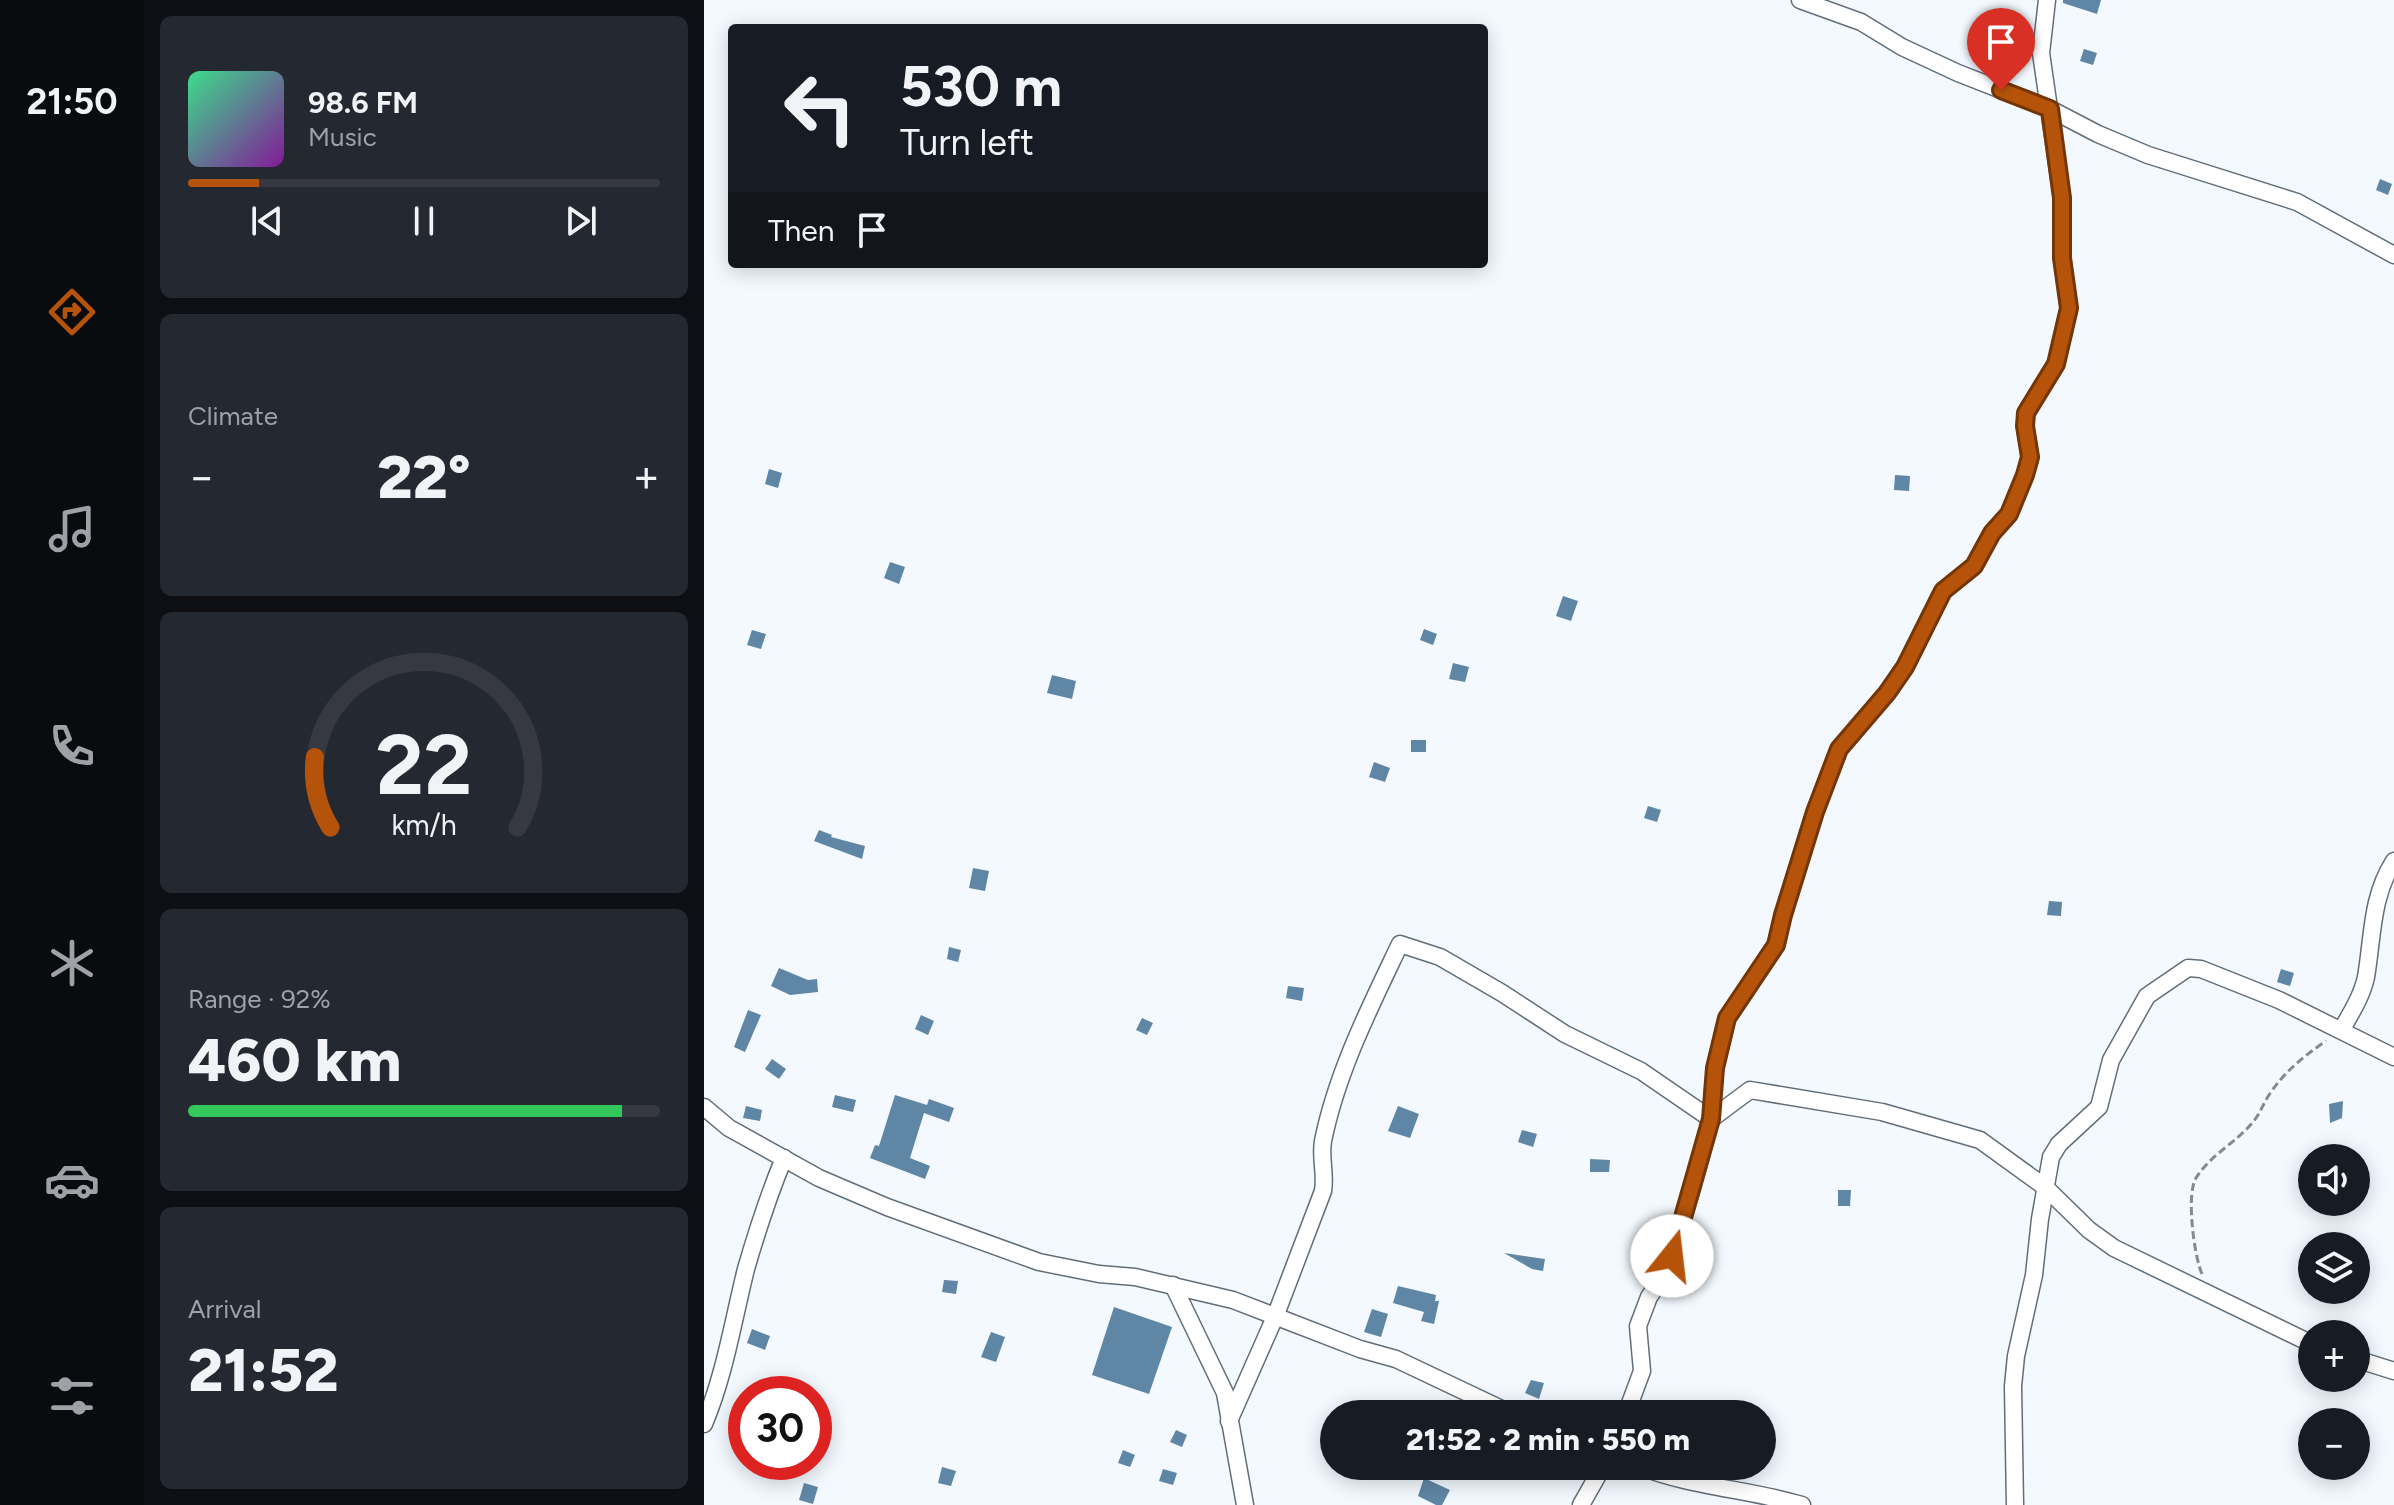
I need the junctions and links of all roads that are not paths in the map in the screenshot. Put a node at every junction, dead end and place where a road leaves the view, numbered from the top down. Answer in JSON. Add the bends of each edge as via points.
{"nodes":[{"id":1,"x":1800,"y":0,"type":"edge"},
{"id":2,"x":2047,"y":0,"type":"edge"},
{"id":3,"x":2050,"y":109,"type":"junction"},
{"id":4,"x":2394,"y":255,"type":"edge"},
{"id":5,"x":2394,"y":861,"type":"edge"},
{"id":6,"x":2342,"y":1029,"type":"junction"},
{"id":7,"x":2394,"y":1057,"type":"edge"},
{"id":8,"x":704,"y":1107,"type":"edge"},
{"id":9,"x":1711,"y":1119,"type":"junction"},
{"id":10,"x":784,"y":1158,"type":"junction"},
{"id":11,"x":2045,"y":1187,"type":"junction"},
{"id":12,"x":1173,"y":1285,"type":"junction"},
{"id":13,"x":1275,"y":1317,"type":"junction"},
{"id":14,"x":2298,"y":1337,"type":"edge"},
{"id":15,"x":2370,"y":1363,"type":"edge"},
{"id":16,"x":2394,"y":1371,"type":"edge"},
{"id":17,"x":1482,"y":1400,"type":"edge"},
{"id":18,"x":1631,"y":1400,"type":"edge"},
{"id":19,"x":1229,"y":1421,"type":"junction"},
{"id":20,"x":704,"y":1424,"type":"edge"},
{"id":21,"x":1595,"y":1480,"type":"edge"},
{"id":22,"x":1688,"y":1480,"type":"edge"},
{"id":23,"x":1245,"y":1505,"type":"edge"},
{"id":24,"x":1581,"y":1505,"type":"edge"},
{"id":25,"x":1802,"y":1505,"type":"edge"},
{"id":26,"x":2015,"y":1505,"type":"edge"}],
"edges":[{"from":1,"to":3,"type":"street","via":[[1861,22],[1916,54]]},
{"from":2,"to":3,"type":"street","via":[[2041,53]]},
{"from":3,"to":4,"type":"street","via":[[2148,155],[2297,202]]},
{"from":3,"to":9,"type":"street","via":[[2069,308],[2056,364],[2026,413],[2030,457],[2025,475],[2009,514],[1974,566],[1943,591],[1905,667],[1839,749],[1776,945],[1727,1018],[1715,1068]]},
{"from":5,"to":6,"type":"street","via":[[2372,917],[2362,991]]},
{"from":6,"to":7,"type":"street"},
{"from":6,"to":11,"type":"street","via":[[2188,968],[2160,985],[2138,1009],[2111,1060],[2099,1107],[2059,1144]]},
{"from":8,"to":10,"type":"street","via":[[729,1128]]},
{"from":9,"to":11,"type":"street","via":[[1750,1090],[1882,1112],[1980,1140]]},
{"from":9,"to":13,"type":"street","via":[[1641,1071],[1565,1034],[1440,957],[1400,944],[1340,1082],[1323,1146],[1323,1191]]},
{"from":9,"to":18,"type":"street","via":[[1667,1270],[1638,1326],[1642,1371]]},
{"from":10,"to":12,"type":"street","via":[[887,1207],[1039,1262]]},
{"from":10,"to":20,"type":"street","via":[[763,1211],[730,1346]]},
{"from":11,"to":14,"type":"street","via":[[2114,1248]]},
{"from":11,"to":26,"type":"street","via":[[2013,1386]]},
{"from":12,"to":13,"type":"street"},
{"from":12,"to":19,"type":"street","via":[[1225,1393]]},
{"from":13,"to":17,"type":"street","via":[[1396,1359]]},
{"from":13,"to":19,"type":"street"},
{"from":15,"to":16,"type":"street"},
{"from":19,"to":23,"type":"street"},
{"from":21,"to":24,"type":"street"},
{"from":22,"to":25,"type":"street"}]}
